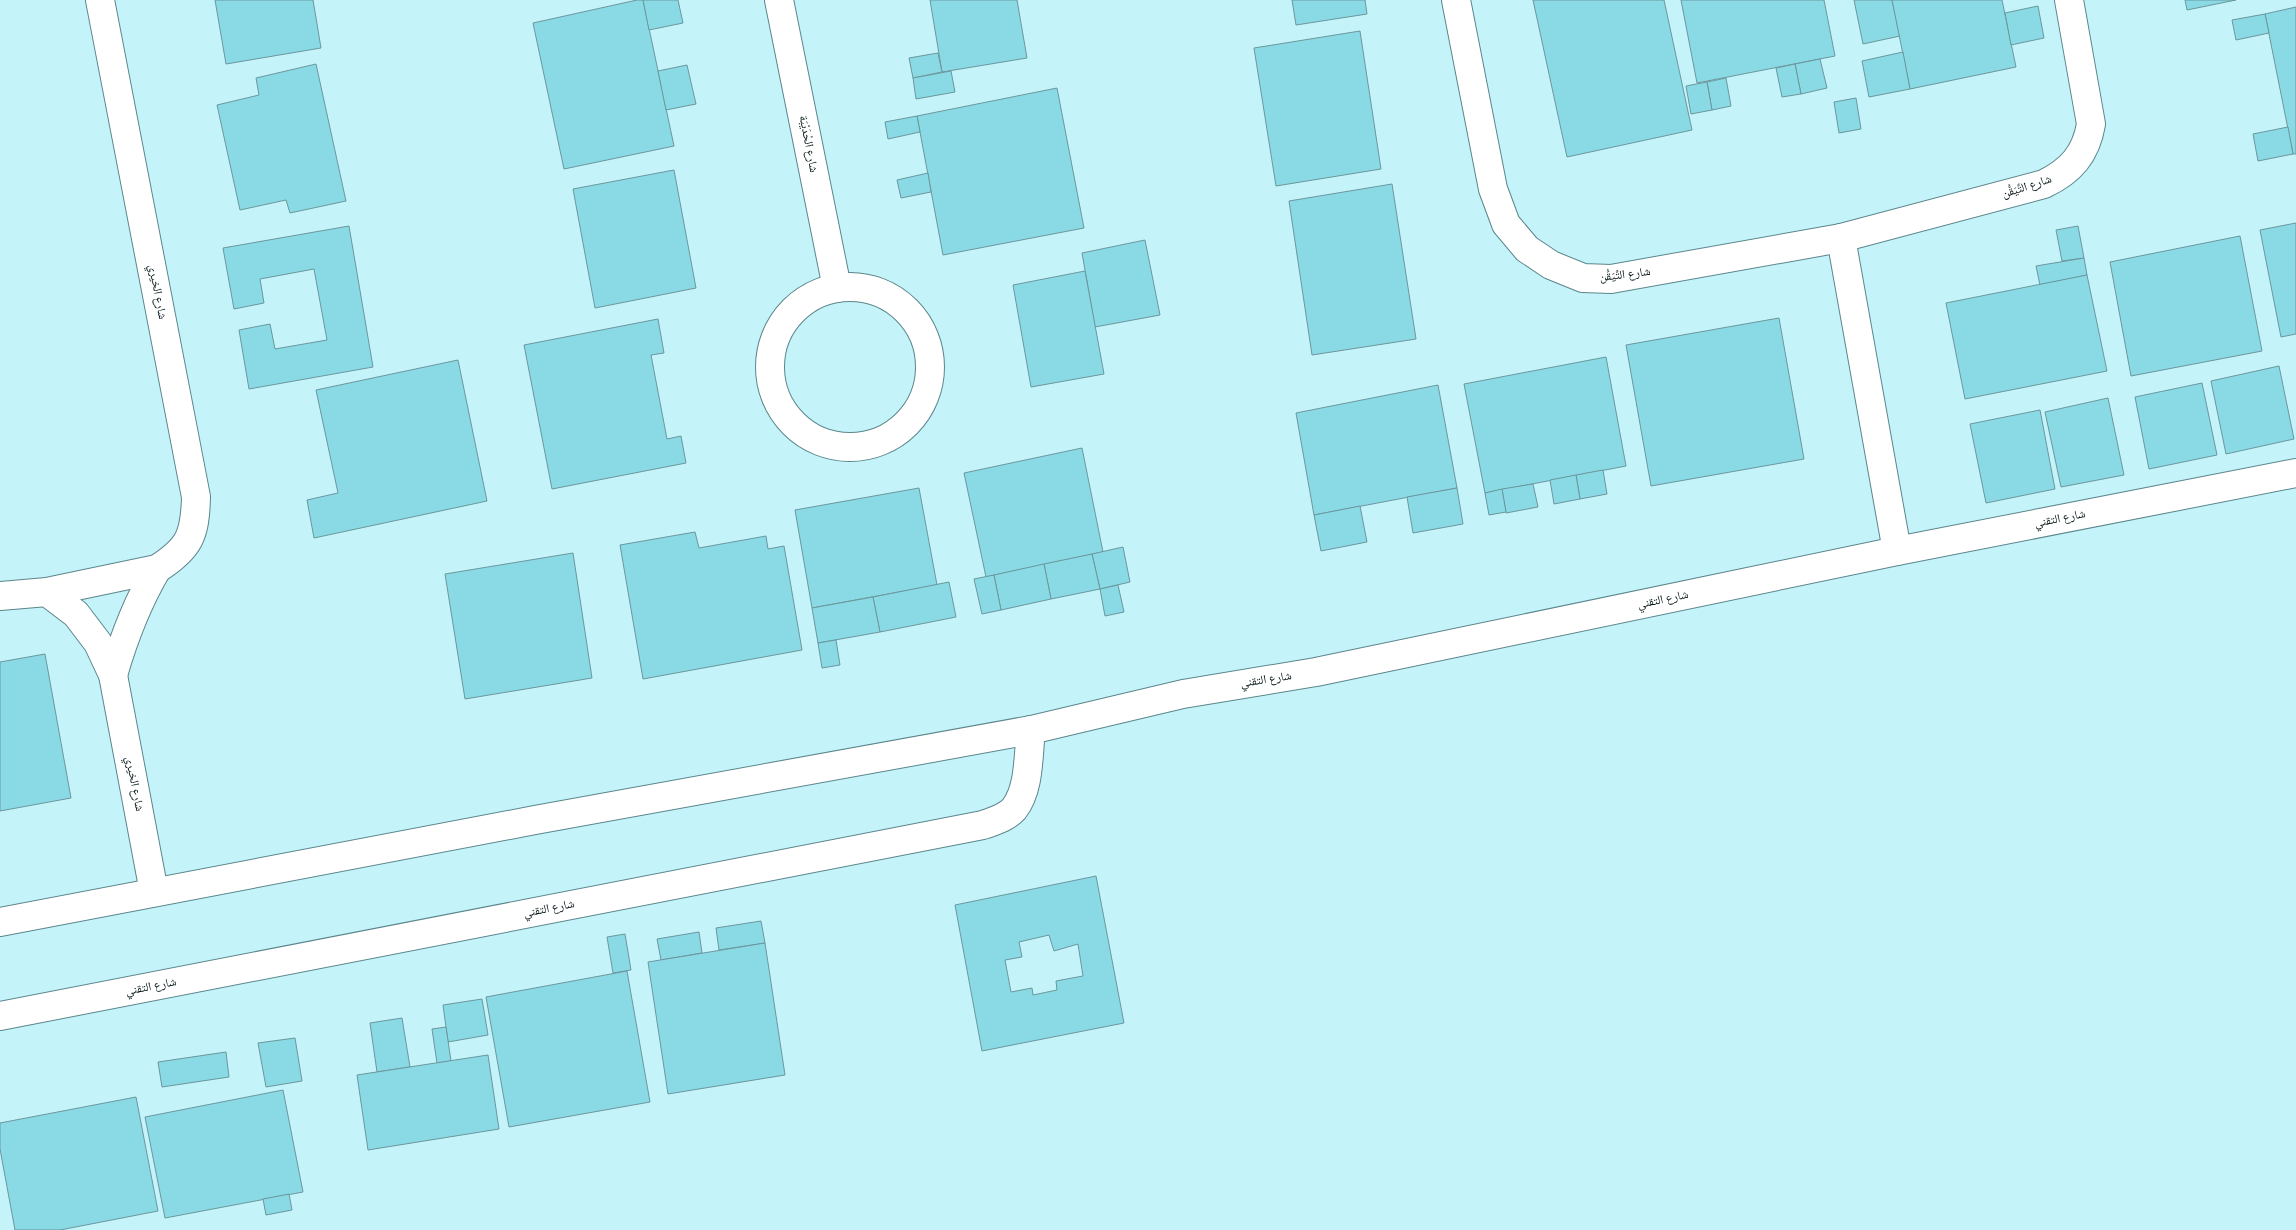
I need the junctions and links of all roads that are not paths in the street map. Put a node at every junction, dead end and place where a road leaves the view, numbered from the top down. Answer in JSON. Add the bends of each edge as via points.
{"nodes":[{"id":1,"x":100,"y":0,"type":"edge"},
{"id":2,"x":779,"y":0,"type":"edge"},
{"id":3,"x":1456,"y":0,"type":"edge"},
{"id":4,"x":2069,"y":0,"type":"edge"},
{"id":5,"x":1841,"y":238,"type":"junction"},
{"id":6,"x":837,"y":288,"type":"junction"},
{"id":7,"x":2296,"y":473,"type":"edge"},
{"id":8,"x":1897,"y":551,"type":"junction"},
{"id":9,"x":157,"y":569,"type":"junction"},
{"id":10,"x":47,"y":592,"type":"junction"},
{"id":11,"x":0,"y":596,"type":"edge"},
{"id":12,"x":113,"y":675,"type":"junction"},
{"id":13,"x":1031,"y":730,"type":"junction"},
{"id":14,"x":154,"y":892,"type":"junction"},
{"id":15,"x":0,"y":922,"type":"edge"},
{"id":16,"x":0,"y":1016,"type":"edge"}],
"edges":[{"from":1,"to":9,"type":"street","name":"شارع الخيري","via":[[196,497],[195,522],[188,543]]},
{"from":2,"to":6,"type":"street","name":"شارع الحْدَيْبَة"},
{"from":3,"to":5,"type":"street","name":"شارع التَّيَقُّن","via":[[1493,189],[1506,224],[1527,249],[1551,265],[1583,278],[1610,279]]},
{"from":4,"to":5,"type":"street","name":"شارع التَّيَقُّن","via":[[2091,124],[2082,153],[2072,165],[2044,184]]},
{"from":5,"to":8,"type":"street"},
{"from":6,"to":6,"type":"street","via":[[806,300],[782,324],[770,355],[772,390],[788,419],[814,440],[847,448],[880,442],[908,424],[926,395],[931,362],[922,329],[901,304],[870,289]]},
{"from":7,"to":8,"type":"street","name":"شارع التقني"},
{"from":8,"to":13,"type":"street","name":"شارع التقني","via":[[1316,672],[1183,694]]},
{"from":9,"to":10,"type":"street","name":"شارع الخيري"},
{"from":9,"to":12,"type":"street","name":"شارع الخيري","via":[[138,602]]},
{"from":10,"to":11,"type":"street","name":"شارع الخيري"},
{"from":10,"to":12,"type":"street","name":"شارع الخيري","via":[[76,614],[98,643]]},
{"from":12,"to":14,"type":"street","name":"شارع الخيري"},
{"from":13,"to":14,"type":"street","name":"شارع التقني"},
{"from":13,"to":16,"type":"street","name":"شارع التقني","via":[[1024,789],[1014,808],[1002,818],[983,825]]},
{"from":14,"to":15,"type":"street","name":"شارع التقني"}]}
